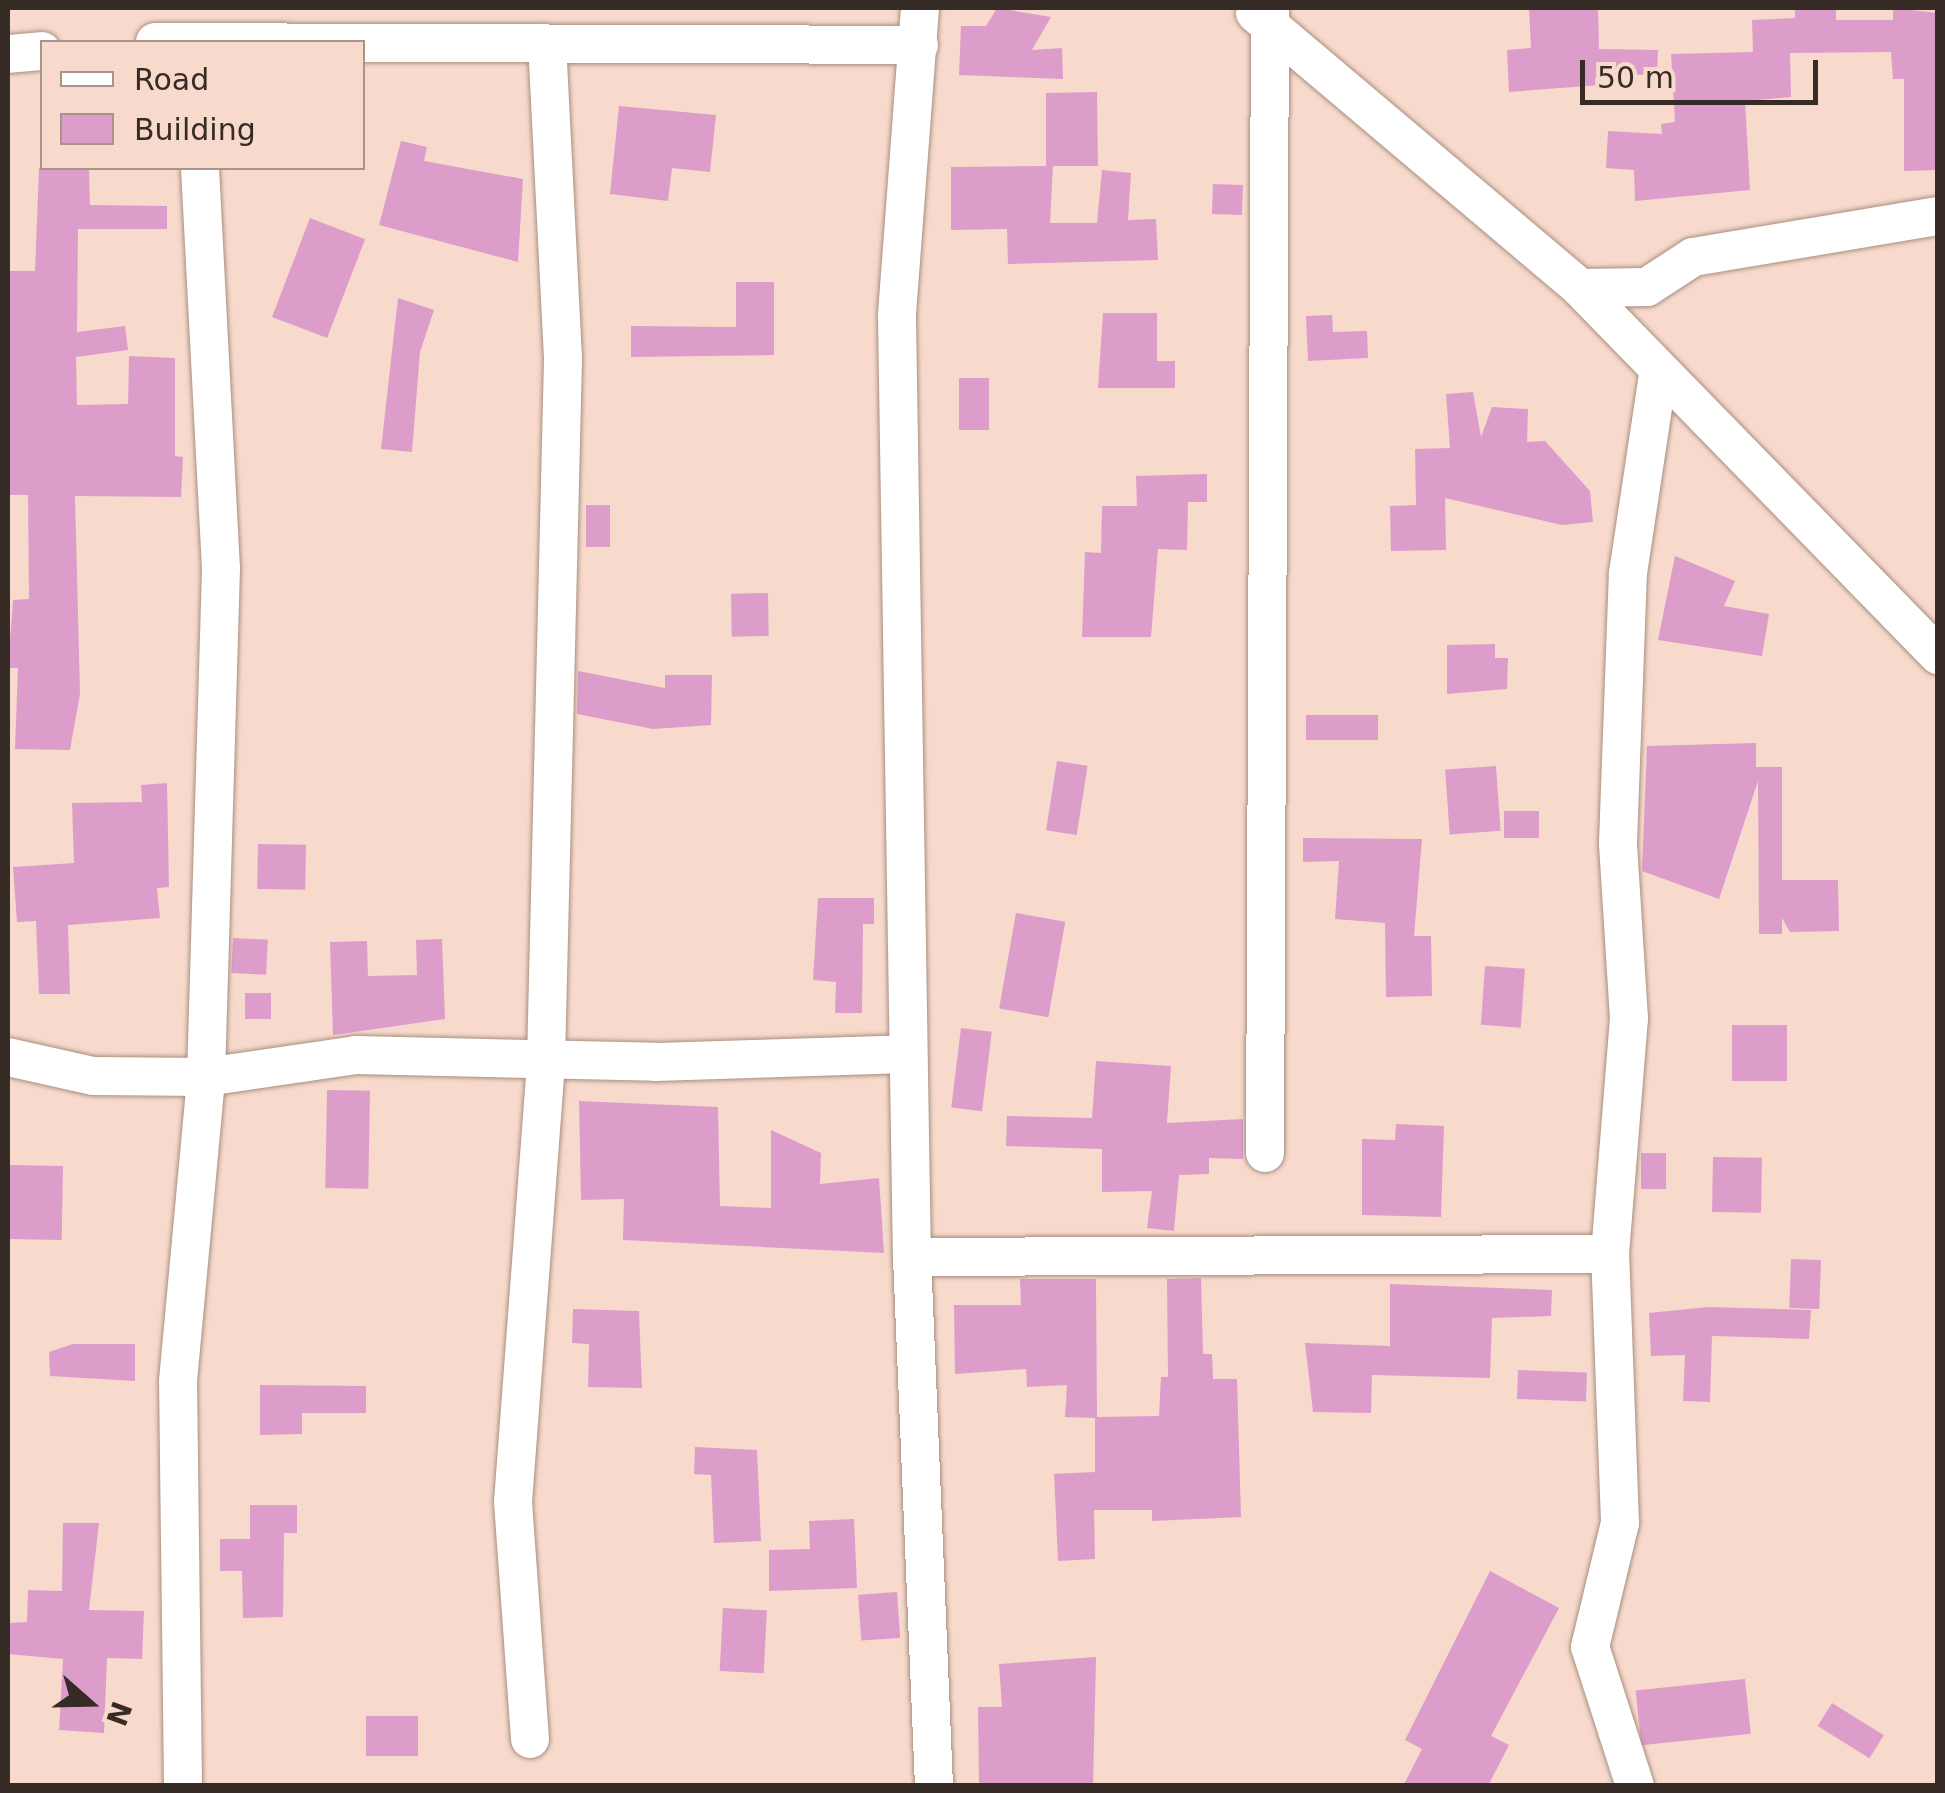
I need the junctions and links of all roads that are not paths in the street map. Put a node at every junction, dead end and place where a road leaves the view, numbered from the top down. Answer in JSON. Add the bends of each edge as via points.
{"nodes":[{"id":1,"x":920,"y":8,"type":"edge"},
{"id":2,"x":1262,"y":13,"type":"edge"},
{"id":3,"x":192,"y":30,"type":"edge"},
{"id":4,"x":161,"y":40,"type":"edge"},
{"id":5,"x":547,"y":44,"type":"junction"},
{"id":6,"x":919,"y":46,"type":"junction"},
{"id":7,"x":40,"y":51,"type":"edge"},
{"id":8,"x":8,"y":54,"type":"edge"},
{"id":9,"x":200,"y":170,"type":"edge"},
{"id":10,"x":1938,"y":216,"type":"edge"},
{"id":11,"x":1580,"y":288,"type":"junction"},
{"id":12,"x":1658,"y":374,"type":"junction"},
{"id":13,"x":1938,"y":655,"type":"edge"},
{"id":14,"x":907,"y":1054,"type":"junction"},
{"id":15,"x":8,"y":1057,"type":"edge"},
{"id":16,"x":546,"y":1060,"type":"junction"},
{"id":17,"x":206,"y":1077,"type":"junction"},
{"id":18,"x":1265,"y":1153,"type":"dead end"},
{"id":19,"x":1610,"y":1254,"type":"junction"},
{"id":20,"x":912,"y":1257,"type":"junction"},
{"id":21,"x":530,"y":1739,"type":"dead end"},
{"id":22,"x":183,"y":1786,"type":"edge"},
{"id":23,"x":934,"y":1786,"type":"edge"},
{"id":24,"x":1635,"y":1786,"type":"edge"}],
"edges":[{"from":1,"to":6,"type":"street"},
{"from":2,"to":11,"type":"street"},
{"from":2,"to":18,"type":"street"},
{"from":3,"to":4,"type":"street"},
{"from":3,"to":5,"type":"street"},
{"from":5,"to":6,"type":"street"},
{"from":5,"to":16,"type":"street","via":[[563,358]]},
{"from":6,"to":14,"type":"street","via":[[897,317]]},
{"from":7,"to":8,"type":"street"},
{"from":9,"to":17,"type":"street","via":[[220,569]]},
{"from":10,"to":11,"type":"street","via":[[1693,258],[1648,287]]},
{"from":11,"to":12,"type":"street"},
{"from":12,"to":13,"type":"street"},
{"from":12,"to":19,"type":"street","via":[[1628,573],[1618,844],[1629,1019]]},
{"from":14,"to":16,"type":"street"},
{"from":14,"to":20,"type":"street"},
{"from":15,"to":17,"type":"street","via":[[93,1076]]},
{"from":16,"to":17,"type":"street","via":[[356,1056]]},
{"from":16,"to":21,"type":"street","via":[[513,1502]]},
{"from":17,"to":22,"type":"street","via":[[178,1381]]},
{"from":19,"to":20,"type":"street"},
{"from":19,"to":24,"type":"street","via":[[1620,1523],[1590,1648]]},
{"from":20,"to":23,"type":"street"}]}
